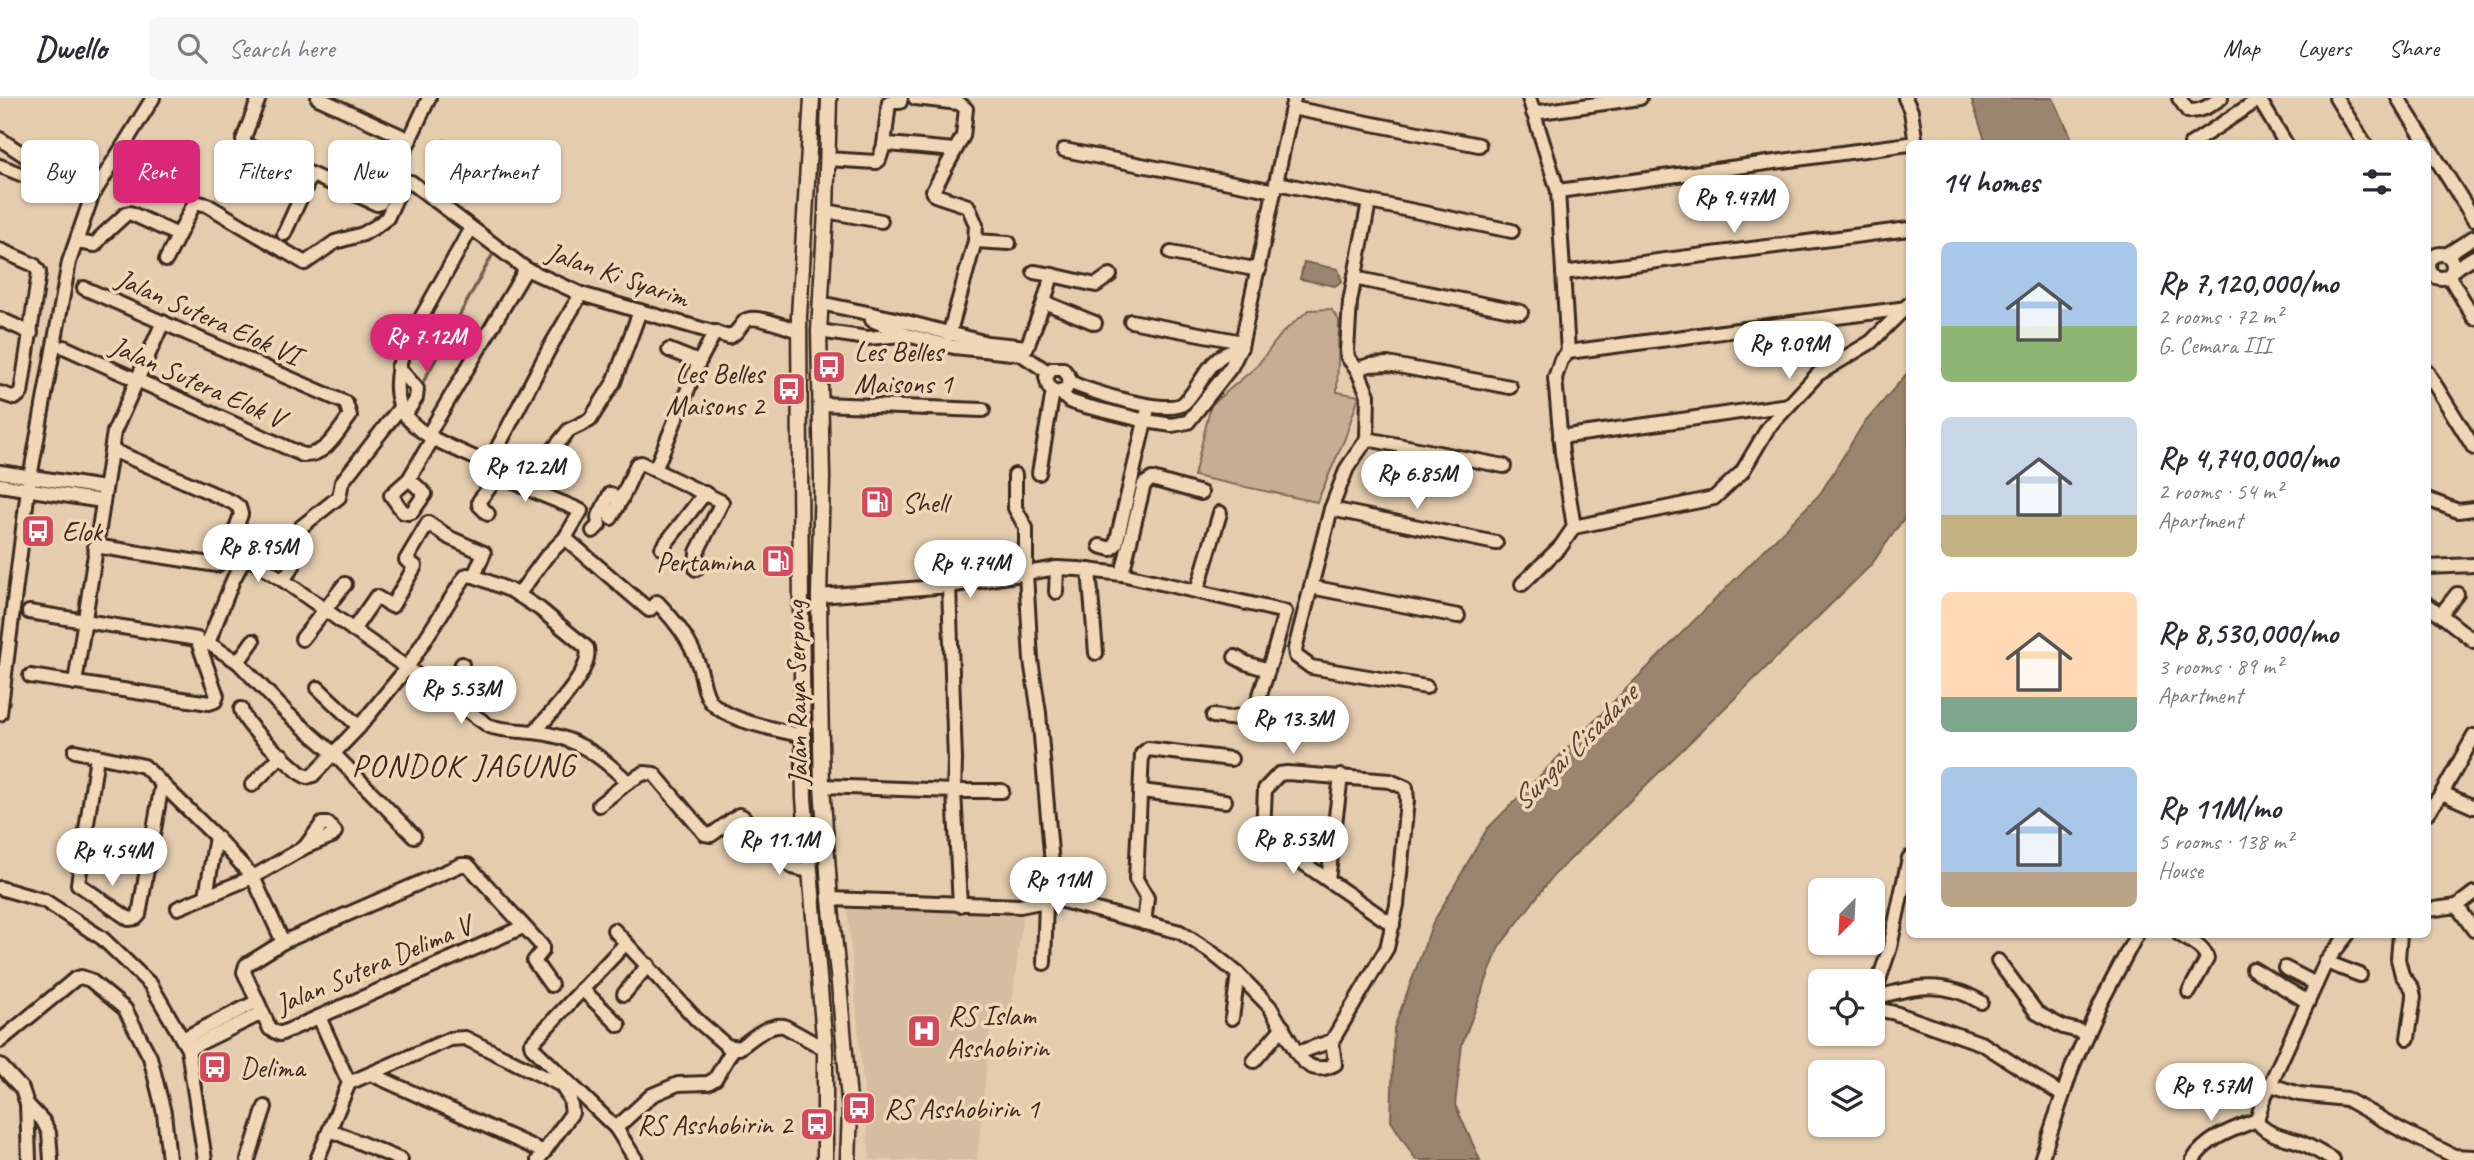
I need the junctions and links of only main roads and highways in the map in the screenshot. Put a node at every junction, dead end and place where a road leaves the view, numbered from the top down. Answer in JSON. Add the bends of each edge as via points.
{"nodes":[{"id":1,"x":812,"y":98,"type":"edge"},
{"id":2,"x":829,"y":98,"type":"edge"},
{"id":3,"x":802,"y":263,"type":"junction"},
{"id":4,"x":822,"y":266,"type":"junction"},
{"id":5,"x":823,"y":1027,"type":"junction"},
{"id":6,"x":843,"y":1029,"type":"junction"},
{"id":7,"x":825,"y":1160,"type":"edge"},
{"id":8,"x":848,"y":1160,"type":"edge"}],
"edges":[{"from":1,"to":3,"type":"main road","name":"Jalan Raya Serpong"},
{"from":2,"to":4,"type":"main road","name":"Jalan Raya Serpong"},
{"from":3,"to":4,"type":"main road"},
{"from":3,"to":5,"type":"main road","name":"Jalan Raya Serpong","via":[[804,798]]},
{"from":4,"to":6,"type":"main road","name":"Jalan Raya Serpong","via":[[822,786]]},
{"from":5,"to":6,"type":"main road"},
{"from":5,"to":7,"type":"main road","name":"Jalan Raya Serpong"},
{"from":6,"to":8,"type":"main road","name":"Jalan Raya Serpong"}]}
